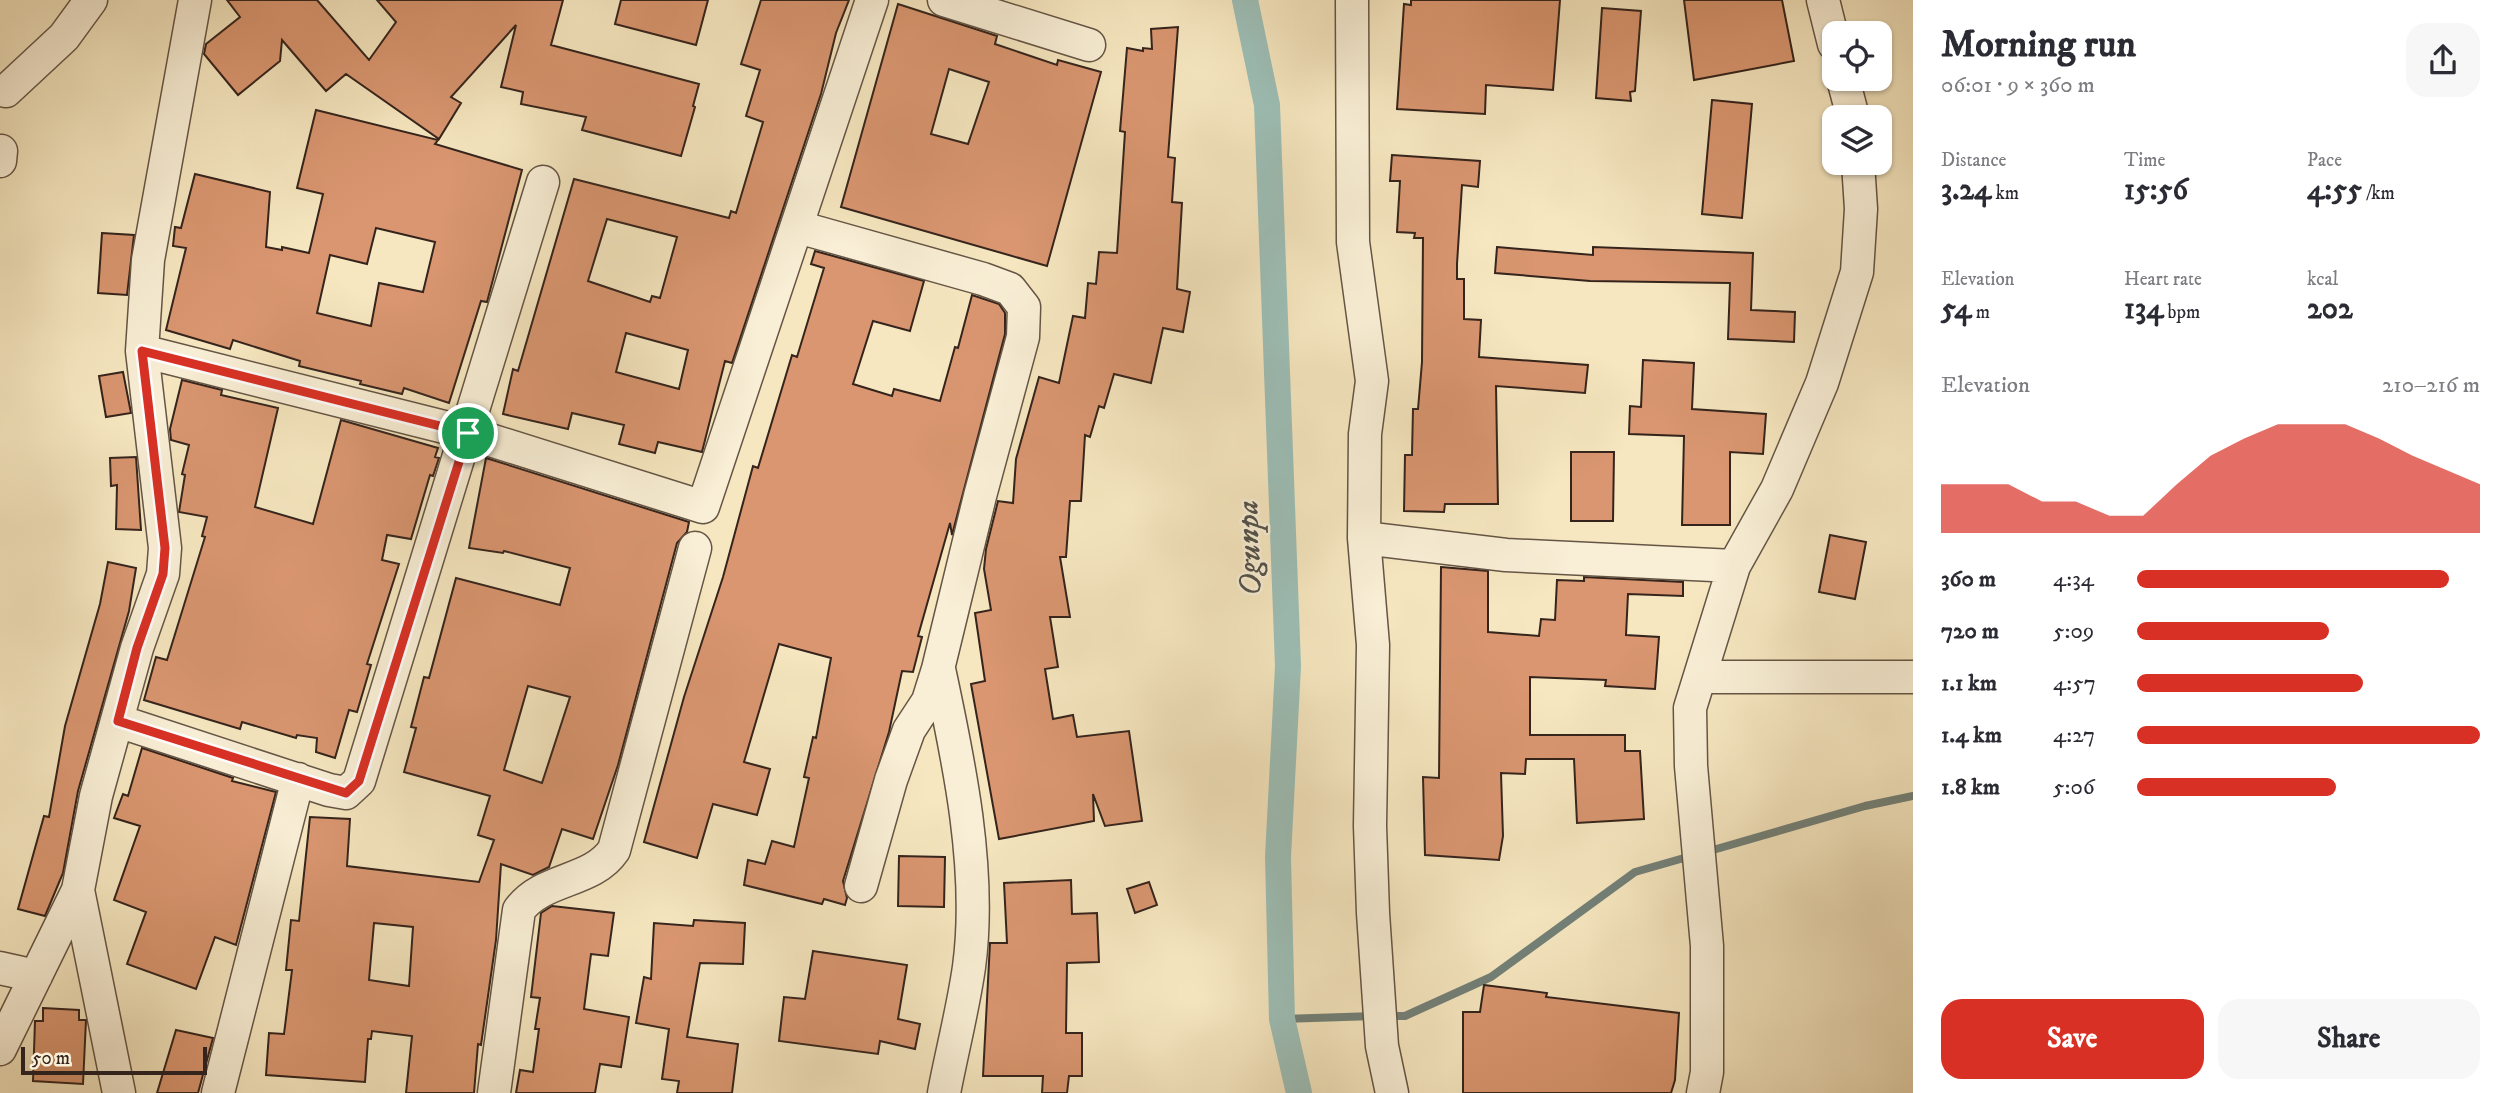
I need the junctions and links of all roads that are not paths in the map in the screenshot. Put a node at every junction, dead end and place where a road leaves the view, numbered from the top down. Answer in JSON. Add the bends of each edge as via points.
{"nodes":[{"id":1,"x":91,"y":0,"type":"edge"},
{"id":2,"x":195,"y":0,"type":"edge"},
{"id":3,"x":872,"y":0,"type":"edge"},
{"id":4,"x":944,"y":0,"type":"edge"},
{"id":5,"x":1352,"y":0,"type":"edge"},
{"id":6,"x":1823,"y":0,"type":"edge"},
{"id":7,"x":1828,"y":21,"type":"edge"},
{"id":8,"x":1089,"y":45,"type":"dead end"},
{"id":9,"x":6,"y":91,"type":"dead end"},
{"id":10,"x":1,"y":150,"type":"edge"},
{"id":11,"x":0,"y":161,"type":"edge"},
{"id":12,"x":1859,"y":175,"type":"edge"},
{"id":13,"x":543,"y":182,"type":"dead end"},
{"id":14,"x":798,"y":227,"type":"junction"},
{"id":15,"x":142,"y":351,"type":"junction"},
{"id":16,"x":468,"y":433,"type":"junction"},
{"id":17,"x":1364,"y":538,"type":"junction"},
{"id":18,"x":695,"y":548,"type":"dead end"},
{"id":19,"x":1734,"y":566,"type":"junction"},
{"id":20,"x":938,"y":668,"type":"junction"},
{"id":21,"x":1700,"y":677,"type":"junction"},
{"id":22,"x":1913,"y":677,"type":"edge"},
{"id":23,"x":118,"y":721,"type":"junction"},
{"id":24,"x":298,"y":779,"type":"junction"},
{"id":25,"x":861,"y":886,"type":"dead end"},
{"id":26,"x":78,"y":890,"type":"junction"},
{"id":27,"x":0,"y":968,"type":"edge"},
{"id":28,"x":36,"y":976,"type":"junction"},
{"id":29,"x":0,"y":1049,"type":"edge"},
{"id":30,"x":1709,"y":1086,"type":"edge"},
{"id":31,"x":119,"y":1093,"type":"edge"},
{"id":32,"x":218,"y":1093,"type":"edge"},
{"id":33,"x":494,"y":1093,"type":"edge"},
{"id":34,"x":944,"y":1093,"type":"edge"},
{"id":35,"x":1392,"y":1093,"type":"edge"}],
"edges":[{"from":1,"to":9,"type":"street","via":[[64,37]]},
{"from":2,"to":15,"type":"street","via":[[148,260]]},
{"from":3,"to":14,"type":"street"},
{"from":4,"to":8,"type":"street"},
{"from":5,"to":17,"type":"street","via":[[1353,242],[1372,381],[1365,434]]},
{"from":6,"to":7,"type":"street"},
{"from":10,"to":11,"type":"street"},
{"from":12,"to":19,"type":"street","via":[[1857,272],[1822,383],[1777,489]]},
{"from":13,"to":16,"type":"street"},
{"from":14,"to":16,"type":"street","via":[[703,507]]},
{"from":14,"to":20,"type":"street","via":[[983,279],[1010,289],[1024,307],[1023,337]]},
{"from":15,"to":16,"type":"street"},
{"from":15,"to":23,"type":"street","via":[[165,548],[163,574]]},
{"from":16,"to":24,"type":"street","via":[[359,781],[346,793]]},
{"from":17,"to":19,"type":"street","via":[[1506,555]]},
{"from":17,"to":35,"type":"street","via":[[1373,645],[1373,913],[1382,1046]]},
{"from":18,"to":33,"type":"street","via":[[614,850],[605,864],[550,885],[527,899],[519,910]]},
{"from":19,"to":21,"type":"street"},
{"from":20,"to":25,"type":"street","via":[[928,701],[909,730],[891,780]]},
{"from":20,"to":34,"type":"street","via":[[958,757],[972,915],[969,966]]},
{"from":21,"to":22,"type":"street"},
{"from":21,"to":30,"type":"street","via":[[1689,708],[1707,946]]},
{"from":23,"to":24,"type":"street"},
{"from":23,"to":26,"type":"street","via":[[96,796]]},
{"from":24,"to":32,"type":"street"},
{"from":26,"to":28,"type":"street"},
{"from":26,"to":31,"type":"street"},
{"from":27,"to":28,"type":"street"},
{"from":28,"to":29,"type":"street"}]}
